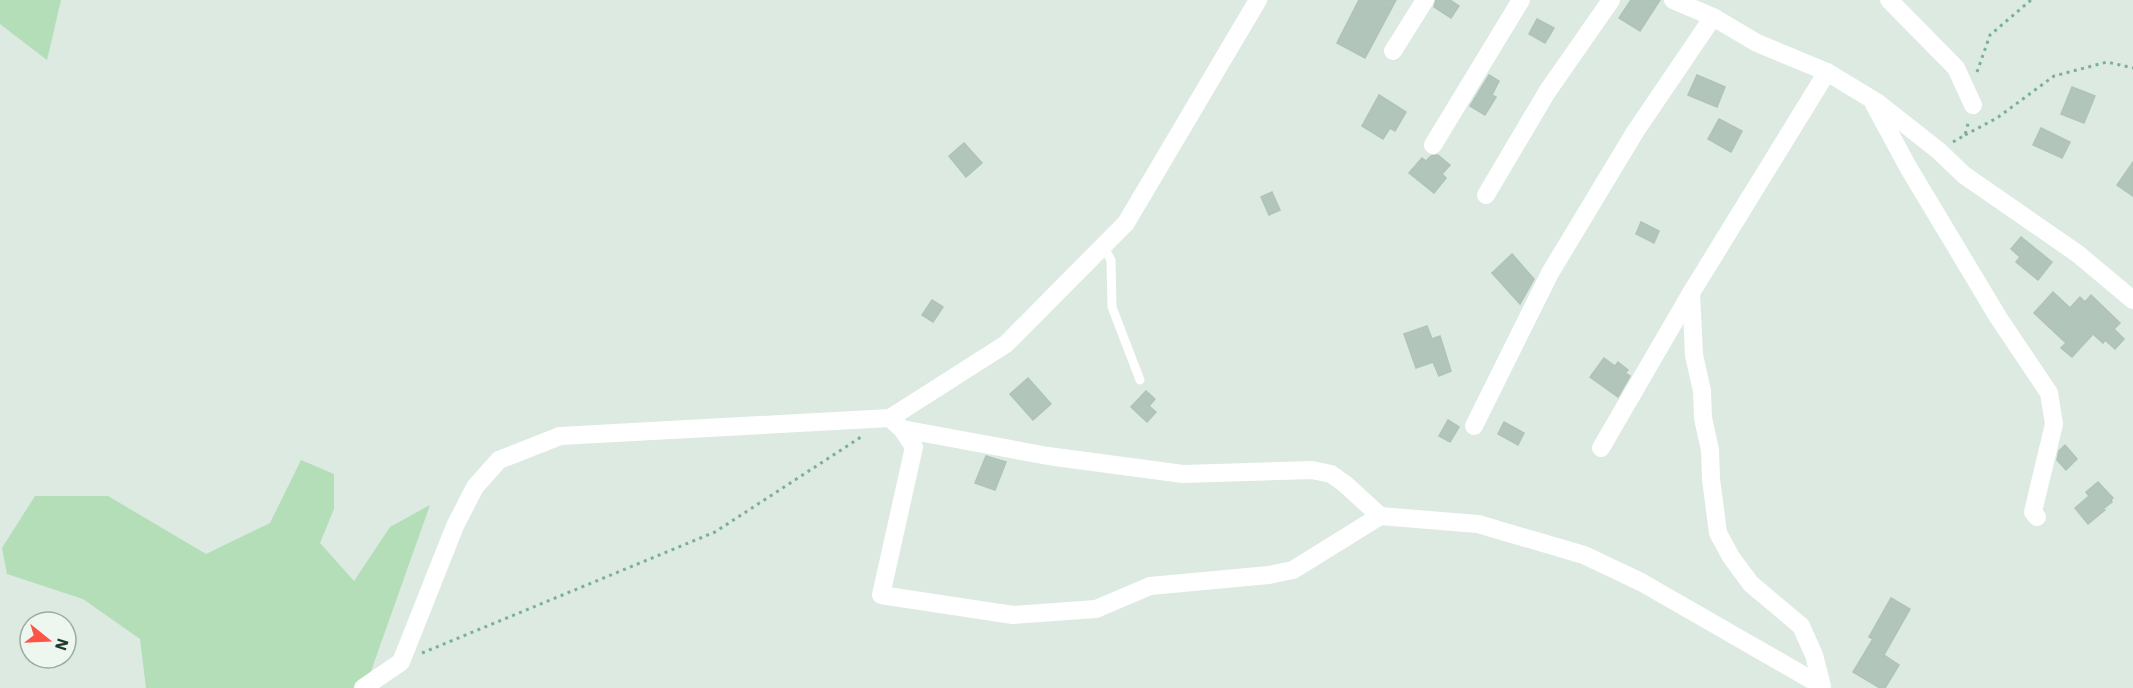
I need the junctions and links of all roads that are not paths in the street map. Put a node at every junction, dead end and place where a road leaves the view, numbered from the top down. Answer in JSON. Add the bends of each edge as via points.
{"nodes":[{"id":1,"x":1258,"y":0,"type":"edge"},
{"id":2,"x":1425,"y":0,"type":"edge"},
{"id":3,"x":1521,"y":0,"type":"edge"},
{"id":4,"x":1611,"y":0,"type":"edge"},
{"id":5,"x":1673,"y":0,"type":"edge"},
{"id":6,"x":1889,"y":0,"type":"edge"},
{"id":7,"x":1713,"y":17,"type":"junction"},
{"id":8,"x":1393,"y":51,"type":"dead end"},
{"id":9,"x":1827,"y":72,"type":"junction"},
{"id":10,"x":1872,"y":100,"type":"junction"},
{"id":11,"x":1973,"y":105,"type":"road end"},
{"id":12,"x":1433,"y":145,"type":"dead end"},
{"id":13,"x":1486,"y":195,"type":"dead end"},
{"id":14,"x":1103,"y":246,"type":"junction"},
{"id":15,"x":1691,"y":292,"type":"junction"},
{"id":16,"x":2133,"y":300,"type":"edge"},
{"id":17,"x":1140,"y":380,"type":"dead end"},
{"id":18,"x":896,"y":423,"type":"junction"},
{"id":19,"x":1474,"y":426,"type":"dead end"},
{"id":20,"x":1601,"y":448,"type":"dead end"},
{"id":21,"x":1380,"y":516,"type":"junction"},
{"id":22,"x":2037,"y":517,"type":"dead end"},
{"id":23,"x":363,"y":688,"type":"edge"}],
"edges":[{"from":1,"to":14,"type":"street","via":[[1126,223]]},
{"from":2,"to":8,"type":"street"},
{"from":3,"to":12,"type":"street"},
{"from":4,"to":13,"type":"street","via":[[1547,92]]},
{"from":5,"to":7,"type":"street"},
{"from":6,"to":11,"type":"street","via":[[1956,68]]},
{"from":7,"to":9,"type":"street","via":[[1757,43]]},
{"from":7,"to":19,"type":"street","via":[[1635,132],[1550,273]]},
{"from":9,"to":10,"type":"street"},
{"from":9,"to":15,"type":"street"},
{"from":10,"to":16,"type":"street","via":[[1964,175],[2078,254]]},
{"from":10,"to":22,"type":"street","via":[[1998,316],[2049,393],[2054,424],[2033,512]]},
{"from":14,"to":17,"type":"lane","via":[[1111,260],[1112,307]]},
{"from":14,"to":18,"type":"street","via":[[1006,344]]},
{"from":15,"to":20,"type":"street"},
{"from":15,"to":21,"type":"street","via":[[1694,355],[1702,390],[1718,533],[1751,584],[1801,626],[1822,686],[1641,582],[1584,555],[1478,524]]},
{"from":18,"to":21,"type":"street","via":[[1048,456],[1183,474],[1312,470],[1331,474]]},
{"from":18,"to":21,"type":"street","via":[[914,447],[881,595],[1013,615],[1096,609],[1150,586],[1293,570]]},
{"from":18,"to":23,"type":"street","via":[[560,436],[499,460],[475,487],[455,526],[401,662]]}]}
